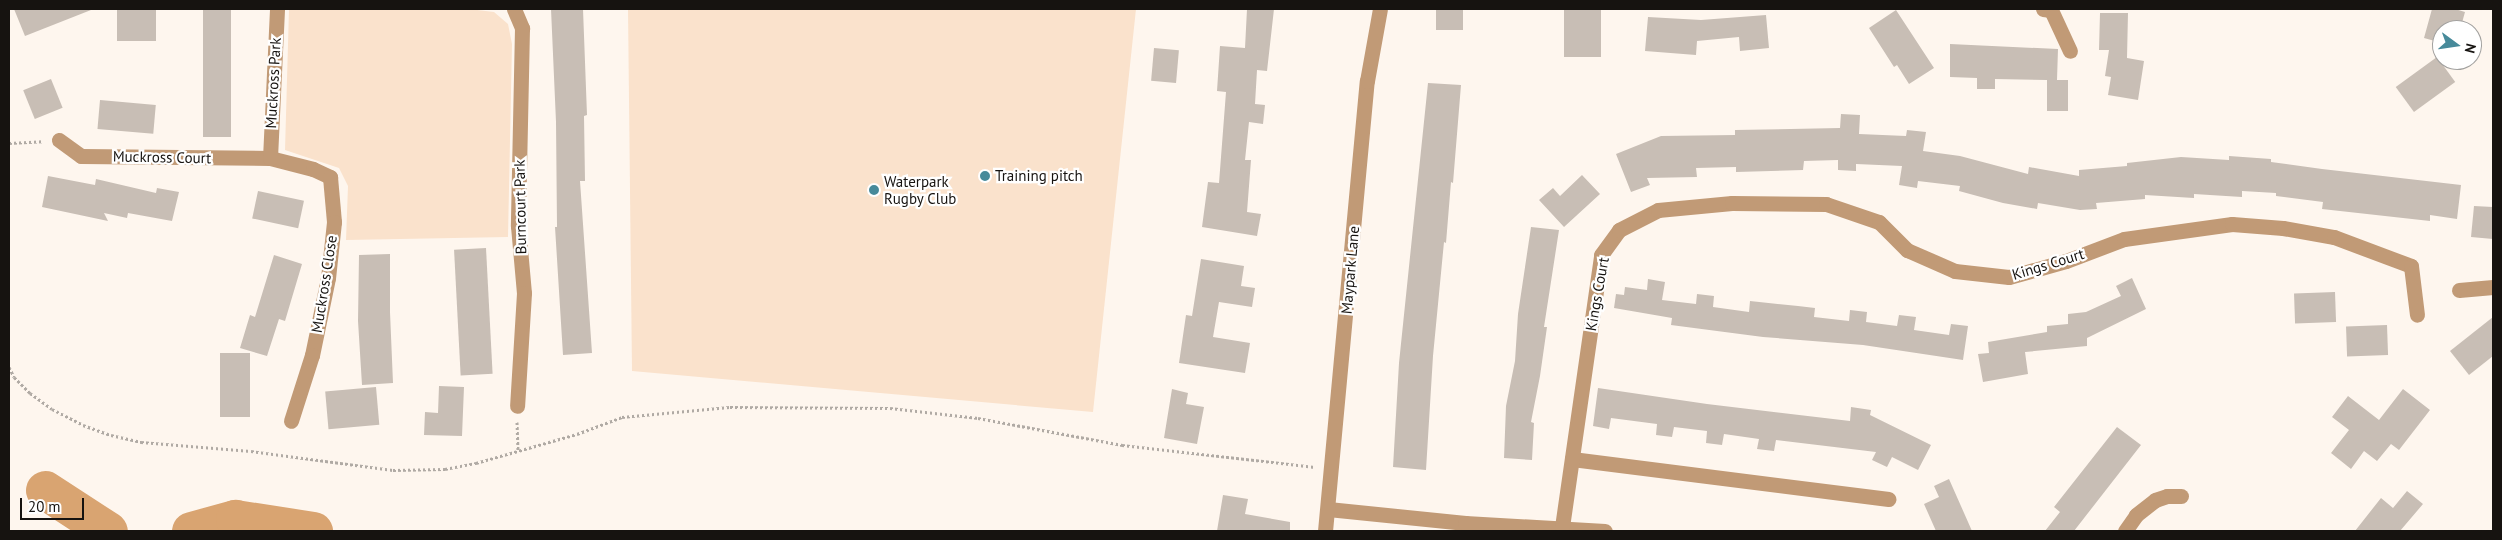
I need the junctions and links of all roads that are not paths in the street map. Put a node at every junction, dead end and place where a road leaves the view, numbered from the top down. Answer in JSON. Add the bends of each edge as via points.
{"nodes":[{"id":1,"x":277,"y":9,"type":"edge"},
{"id":2,"x":514,"y":9,"type":"edge"},
{"id":3,"x":1380,"y":9,"type":"edge"},
{"id":4,"x":2048,"y":9,"type":"edge"},
{"id":5,"x":2070,"y":51,"type":"dead end"},
{"id":6,"x":59,"y":140,"type":"road end"},
{"id":7,"x":270,"y":158,"type":"junction"},
{"id":8,"x":2493,"y":287,"type":"edge"},
{"id":9,"x":2459,"y":290,"type":"dead end"},
{"id":10,"x":2416,"y":315,"type":"dead end"},
{"id":11,"x":517,"y":406,"type":"road end"},
{"id":12,"x":291,"y":421,"type":"dead end"},
{"id":13,"x":1572,"y":459,"type":"junction"},
{"id":14,"x":2181,"y":496,"type":"dead end"},
{"id":15,"x":1888,"y":499,"type":"dead end"},
{"id":16,"x":1328,"y":509,"type":"junction"},
{"id":17,"x":1465,"y":523,"type":"junction"},
{"id":18,"x":1562,"y":527,"type":"junction"},
{"id":19,"x":1583,"y":530,"type":"edge"},
{"id":20,"x":1325,"y":531,"type":"edge"},
{"id":21,"x":1449,"y":531,"type":"edge"},
{"id":22,"x":1605,"y":531,"type":"edge"},
{"id":23,"x":2125,"y":531,"type":"edge"}],
"edges":[{"from":1,"to":7,"type":"street","name":"Muckross Park"},
{"from":2,"to":11,"type":"street","name":"Burncourt Park","via":[[522,28],[518,226],[524,292]]},
{"from":3,"to":16,"type":"street","name":"Maypark Lane","via":[[1367,81]]},
{"from":4,"to":5,"type":"street"},
{"from":6,"to":7,"type":"street","name":"Muckross Court","via":[[81,156]]},
{"from":7,"to":12,"type":"street","name":"Muckross Close","via":[[313,169],[330,178],[334,222],[328,278],[312,356]]},
{"from":8,"to":9,"type":"street"},
{"from":10,"to":13,"type":"street","name":"Kings Court","via":[[2411,266],[2334,237],[2283,228],[2232,224],[2124,239],[2066,261],[2009,277],[1955,271],[1907,250],[1879,222],[1826,204],[1732,203],[1658,210],[1619,230],[1601,255]]},
{"from":13,"to":15,"type":"street"},
{"from":13,"to":18,"type":"street","name":"Kings Court"},
{"from":14,"to":23,"type":"street","via":[[2155,500],[2136,515]]},
{"from":16,"to":17,"type":"street"},
{"from":16,"to":20,"type":"street","name":"Maypark Lane"},
{"from":17,"to":18,"type":"street"},
{"from":17,"to":21,"type":"street"},
{"from":18,"to":19,"type":"street"},
{"from":19,"to":22,"type":"street"}]}
